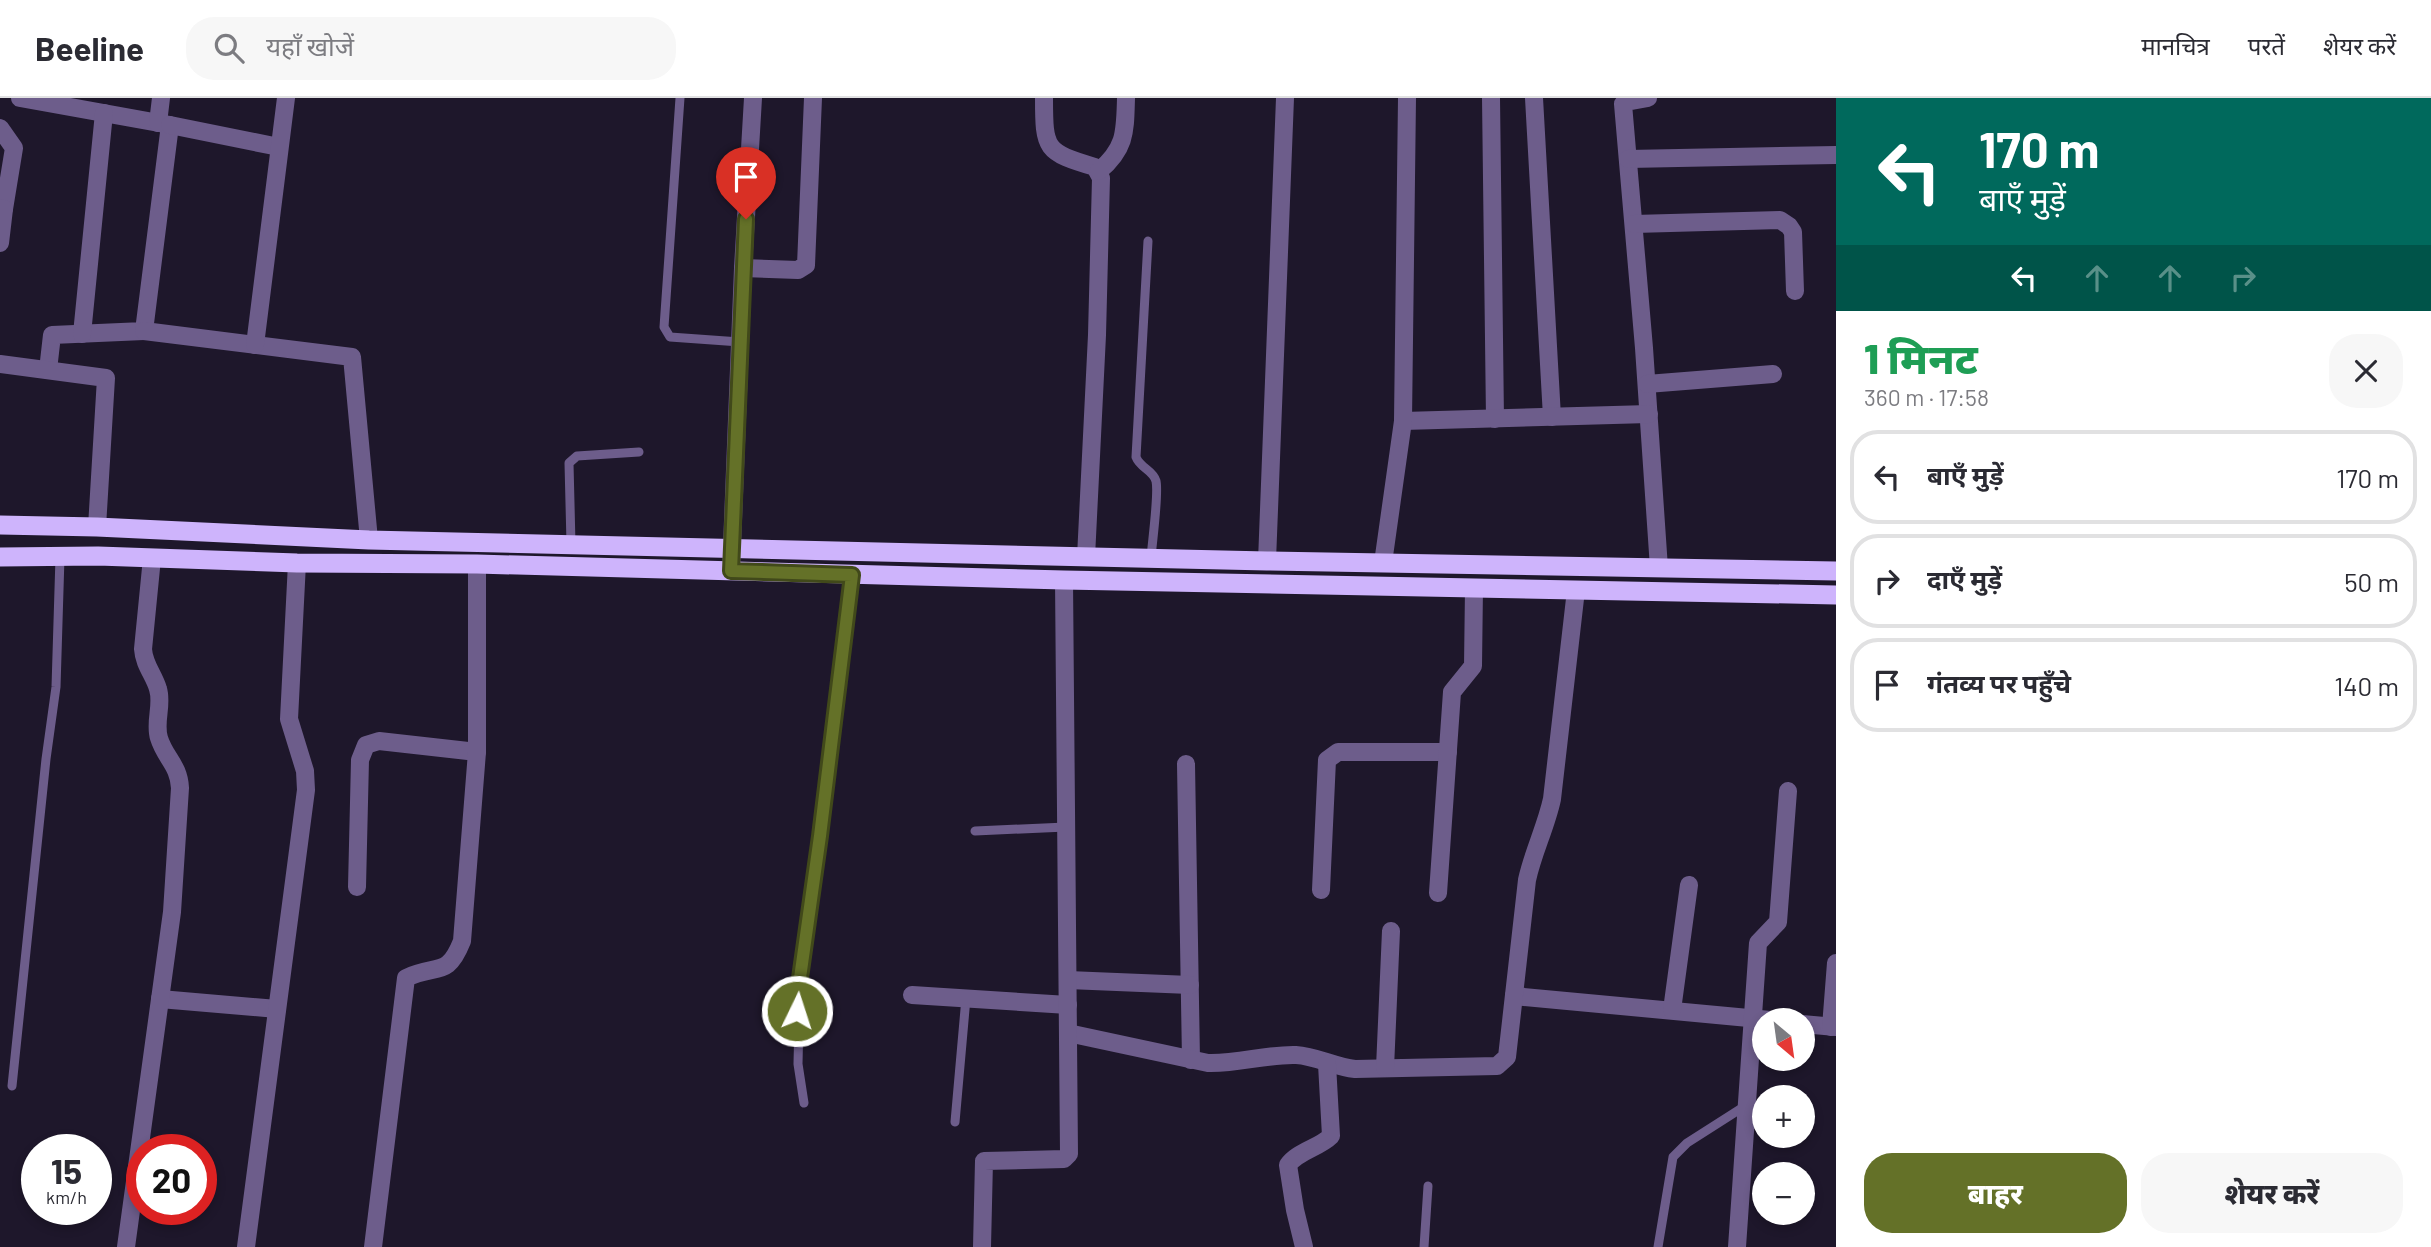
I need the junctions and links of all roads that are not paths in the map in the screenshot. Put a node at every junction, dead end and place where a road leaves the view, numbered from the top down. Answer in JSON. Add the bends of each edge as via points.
{"nodes":[{"id":1,"x":20,"y":98,"type":"edge"},
{"id":2,"x":161,"y":98,"type":"edge"},
{"id":3,"x":286,"y":98,"type":"edge"},
{"id":4,"x":680,"y":98,"type":"edge"},
{"id":5,"x":753,"y":98,"type":"edge"},
{"id":6,"x":813,"y":98,"type":"edge"},
{"id":7,"x":1044,"y":98,"type":"edge"},
{"id":8,"x":1126,"y":98,"type":"edge"},
{"id":9,"x":1285,"y":98,"type":"edge"},
{"id":10,"x":1407,"y":98,"type":"edge"},
{"id":11,"x":1491,"y":98,"type":"edge"},
{"id":12,"x":1534,"y":98,"type":"edge"},
{"id":13,"x":1648,"y":98,"type":"edge"},
{"id":14,"x":56,"y":101,"type":"edge"},
{"id":15,"x":104,"y":113,"type":"junction"},
{"id":16,"x":164,"y":124,"type":"junction"},
{"id":17,"x":0,"y":128,"type":"edge"},
{"id":18,"x":279,"y":147,"type":"junction"},
{"id":19,"x":1836,"y":155,"type":"edge"},
{"id":20,"x":1628,"y":159,"type":"junction"},
{"id":21,"x":1099,"y":171,"type":"junction"},
{"id":22,"x":2,"y":209,"type":"edge"},
{"id":23,"x":1634,"y":224,"type":"junction"},
{"id":24,"x":1148,"y":241,"type":"dead end"},
{"id":25,"x":0,"y":243,"type":"edge"},
{"id":26,"x":743,"y":268,"type":"junction"},
{"id":27,"x":1795,"y":291,"type":"dead end"},
{"id":28,"x":144,"y":331,"type":"junction"},
{"id":29,"x":82,"y":334,"type":"junction"},
{"id":30,"x":740,"y":342,"type":"junction"},
{"id":31,"x":255,"y":345,"type":"junction"},
{"id":32,"x":0,"y":364,"type":"edge"},
{"id":33,"x":48,"y":370,"type":"junction"},
{"id":34,"x":1773,"y":374,"type":"dead end"},
{"id":35,"x":1647,"y":384,"type":"junction"},
{"id":36,"x":1648,"y":414,"type":"junction"},
{"id":37,"x":1552,"y":417,"type":"junction"},
{"id":38,"x":1494,"y":419,"type":"junction"},
{"id":39,"x":1403,"y":421,"type":"junction"},
{"id":40,"x":639,"y":452,"type":"dead end"},
{"id":41,"x":0,"y":525,"type":"edge"},
{"id":42,"x":97,"y":527,"type":"junction"},
{"id":43,"x":369,"y":540,"type":"junction"},
{"id":44,"x":571,"y":544,"type":"junction"},
{"id":45,"x":732,"y":548,"type":"junction"},
{"id":46,"x":0,"y":557,"type":"edge"},
{"id":47,"x":60,"y":557,"type":"junction"},
{"id":48,"x":1086,"y":557,"type":"junction"},
{"id":49,"x":152,"y":558,"type":"junction"},
{"id":50,"x":1151,"y":558,"type":"junction"},
{"id":51,"x":1266,"y":561,"type":"junction"},
{"id":52,"x":297,"y":563,"type":"junction"},
{"id":53,"x":1383,"y":563,"type":"junction"},
{"id":54,"x":477,"y":564,"type":"junction"},
{"id":55,"x":1659,"y":568,"type":"junction"},
{"id":56,"x":731,"y":571,"type":"junction"},
{"id":57,"x":1836,"y":571,"type":"edge"},
{"id":58,"x":852,"y":575,"type":"junction"},
{"id":59,"x":1064,"y":580,"type":"junction"},
{"id":60,"x":1474,"y":588,"type":"junction"},
{"id":61,"x":1576,"y":590,"type":"junction"},
{"id":62,"x":1836,"y":595,"type":"edge"},
{"id":63,"x":477,"y":752,"type":"junction"},
{"id":64,"x":1448,"y":752,"type":"junction"},
{"id":65,"x":1186,"y":764,"type":"dead end"},
{"id":66,"x":1788,"y":792,"type":"dead end"},
{"id":67,"x":1066,"y":827,"type":"junction"},
{"id":68,"x":975,"y":831,"type":"dead end"},
{"id":69,"x":1689,"y":885,"type":"dead end"},
{"id":70,"x":357,"y":887,"type":"dead end"},
{"id":71,"x":1321,"y":890,"type":"dead end"},
{"id":72,"x":1438,"y":893,"type":"dead end"},
{"id":73,"x":1391,"y":931,"type":"dead end"},
{"id":74,"x":1836,"y":963,"type":"edge"},
{"id":75,"x":1068,"y":980,"type":"junction"},
{"id":76,"x":1190,"y":985,"type":"junction"},
{"id":77,"x":912,"y":995,"type":"dead end"},
{"id":78,"x":1514,"y":996,"type":"junction"},
{"id":79,"x":966,"y":998,"type":"junction"},
{"id":80,"x":160,"y":999,"type":"junction"},
{"id":81,"x":1068,"y":1005,"type":"junction"},
{"id":82,"x":1761,"y":1008,"type":"edge"},
{"id":83,"x":277,"y":1009,"type":"junction"},
{"id":84,"x":1672,"y":1010,"type":"junction"},
{"id":85,"x":1752,"y":1018,"type":"edge"},
{"id":86,"x":1815,"y":1025,"type":"edge"},
{"id":87,"x":1833,"y":1027,"type":"edge"},
{"id":88,"x":1068,"y":1033,"type":"junction"},
{"id":89,"x":1191,"y":1060,"type":"junction"},
{"id":90,"x":1327,"y":1063,"type":"junction"},
{"id":91,"x":1385,"y":1068,"type":"junction"},
{"id":92,"x":1754,"y":1071,"type":"edge"},
{"id":93,"x":12,"y":1086,"type":"dead end"},
{"id":94,"x":804,"y":1103,"type":"dead end"},
{"id":95,"x":1748,"y":1105,"type":"junction"},
{"id":96,"x":955,"y":1122,"type":"dead end"},
{"id":97,"x":1428,"y":1186,"type":"dead end"},
{"id":98,"x":125,"y":1247,"type":"edge"},
{"id":99,"x":246,"y":1247,"type":"edge"},
{"id":100,"x":373,"y":1247,"type":"edge"},
{"id":101,"x":982,"y":1247,"type":"edge"},
{"id":102,"x":1304,"y":1247,"type":"edge"},
{"id":103,"x":1424,"y":1247,"type":"edge"},
{"id":104,"x":1658,"y":1247,"type":"edge"},
{"id":105,"x":1737,"y":1247,"type":"edge"}],
"edges":[{"from":1,"to":14,"type":"street"},
{"from":2,"to":16,"type":"street"},
{"from":3,"to":18,"type":"street"},
{"from":4,"to":30,"type":"lane","via":[[664,327],[670,337]]},
{"from":5,"to":26,"type":"street"},
{"from":6,"to":26,"type":"street","via":[[806,265],[798,270]]},
{"from":7,"to":21,"type":"street","via":[[1048,144],[1063,158]]},
{"from":8,"to":21,"type":"street","via":[[1119,152]]},
{"from":9,"to":51,"type":"street"},
{"from":10,"to":39,"type":"street"},
{"from":11,"to":38,"type":"street"},
{"from":12,"to":37,"type":"street"},
{"from":13,"to":20,"type":"street","via":[[1623,104]]},
{"from":14,"to":15,"type":"street"},
{"from":15,"to":16,"type":"street"},
{"from":15,"to":29,"type":"street"},
{"from":16,"to":18,"type":"street"},
{"from":16,"to":28,"type":"street"},
{"from":17,"to":22,"type":"street","via":[[14,148]]},
{"from":18,"to":31,"type":"street"},
{"from":19,"to":20,"type":"street"},
{"from":20,"to":23,"type":"street"},
{"from":21,"to":48,"type":"street","via":[[1097,335]]},
{"from":22,"to":25,"type":"street"},
{"from":23,"to":27,"type":"street","via":[[1780,220],[1793,232]]},
{"from":23,"to":35,"type":"street"},
{"from":24,"to":50,"type":"lane","via":[[1136,457],[1157,482]]},
{"from":26,"to":30,"type":"street"},
{"from":28,"to":29,"type":"street"},
{"from":28,"to":31,"type":"street"},
{"from":29,"to":33,"type":"street","via":[[52,335]]},
{"from":30,"to":45,"type":"street"},
{"from":31,"to":43,"type":"street","via":[[352,357]]},
{"from":32,"to":33,"type":"street"},
{"from":33,"to":42,"type":"street","via":[[106,378]]},
{"from":34,"to":35,"type":"street"},
{"from":35,"to":36,"type":"street"},
{"from":36,"to":37,"type":"street"},
{"from":36,"to":55,"type":"street"},
{"from":37,"to":38,"type":"street"},
{"from":38,"to":39,"type":"street"},
{"from":39,"to":53,"type":"street"},
{"from":40,"to":44,"type":"lane","via":[[572,458]]},
{"from":41,"to":42,"type":"highway"},
{"from":42,"to":43,"type":"highway"},
{"from":43,"to":44,"type":"highway"},
{"from":44,"to":45,"type":"highway"},
{"from":45,"to":48,"type":"highway"},
{"from":45,"to":56,"type":"street"},
{"from":46,"to":47,"type":"highway"},
{"from":47,"to":49,"type":"highway"},
{"from":47,"to":93,"type":"lane","via":[[56,687]]},
{"from":48,"to":50,"type":"highway"},
{"from":49,"to":52,"type":"highway"},
{"from":49,"to":80,"type":"street","via":[[144,659],[158,689],[159,741],[176,768],[180,788],[172,912]]},
{"from":50,"to":51,"type":"highway"},
{"from":51,"to":53,"type":"highway"},
{"from":52,"to":54,"type":"highway"},
{"from":52,"to":83,"type":"street","via":[[289,719],[306,790]]},
{"from":53,"to":55,"type":"highway"},
{"from":54,"to":56,"type":"highway"},
{"from":54,"to":63,"type":"street"},
{"from":55,"to":57,"type":"highway"},
{"from":56,"to":58,"type":"highway"},
{"from":58,"to":59,"type":"highway"},
{"from":58,"to":94,"type":"lane","via":[[800,978],[798,1063]]},
{"from":59,"to":60,"type":"highway"},
{"from":59,"to":67,"type":"street"},
{"from":60,"to":61,"type":"highway"},
{"from":60,"to":64,"type":"street","via":[[1472,666],[1452,692]]},
{"from":61,"to":62,"type":"highway"},
{"from":61,"to":78,"type":"street","via":[[1552,799],[1527,880]]},
{"from":63,"to":70,"type":"street","via":[[379,741],[366,745],[360,760]]},
{"from":63,"to":100,"type":"street","via":[[462,941],[456,958],[444,968],[406,978]]},
{"from":64,"to":71,"type":"street","via":[[1338,752],[1327,760]]},
{"from":64,"to":72,"type":"street"},
{"from":65,"to":76,"type":"street"},
{"from":66,"to":82,"type":"street","via":[[1779,914],[1773,929],[1758,943]]},
{"from":67,"to":68,"type":"lane"},
{"from":67,"to":75,"type":"street"},
{"from":69,"to":84,"type":"street"},
{"from":73,"to":91,"type":"street"},
{"from":74,"to":87,"type":"street"},
{"from":75,"to":76,"type":"street"},
{"from":75,"to":81,"type":"street"},
{"from":76,"to":89,"type":"street"},
{"from":77,"to":79,"type":"street"},
{"from":78,"to":84,"type":"street"},
{"from":78,"to":91,"type":"street","via":[[1507,1056],[1497,1066]]},
{"from":79,"to":81,"type":"street"},
{"from":79,"to":96,"type":"lane"},
{"from":80,"to":83,"type":"street"},
{"from":80,"to":98,"type":"street"},
{"from":81,"to":88,"type":"street"},
{"from":83,"to":99,"type":"street"},
{"from":84,"to":85,"type":"street"},
{"from":86,"to":87,"type":"street"},
{"from":88,"to":89,"type":"street"},
{"from":88,"to":101,"type":"street","via":[[1068,1157],[984,1161]]},
{"from":89,"to":90,"type":"street","via":[[1224,1063],[1297,1055]]},
{"from":90,"to":91,"type":"street","via":[[1355,1069]]},
{"from":90,"to":102,"type":"street","via":[[1331,1136],[1288,1165]]},
{"from":92,"to":95,"type":"street"},
{"from":95,"to":104,"type":"lane","via":[[1673,1157]]},
{"from":95,"to":105,"type":"street"},
{"from":97,"to":103,"type":"lane"}]}
